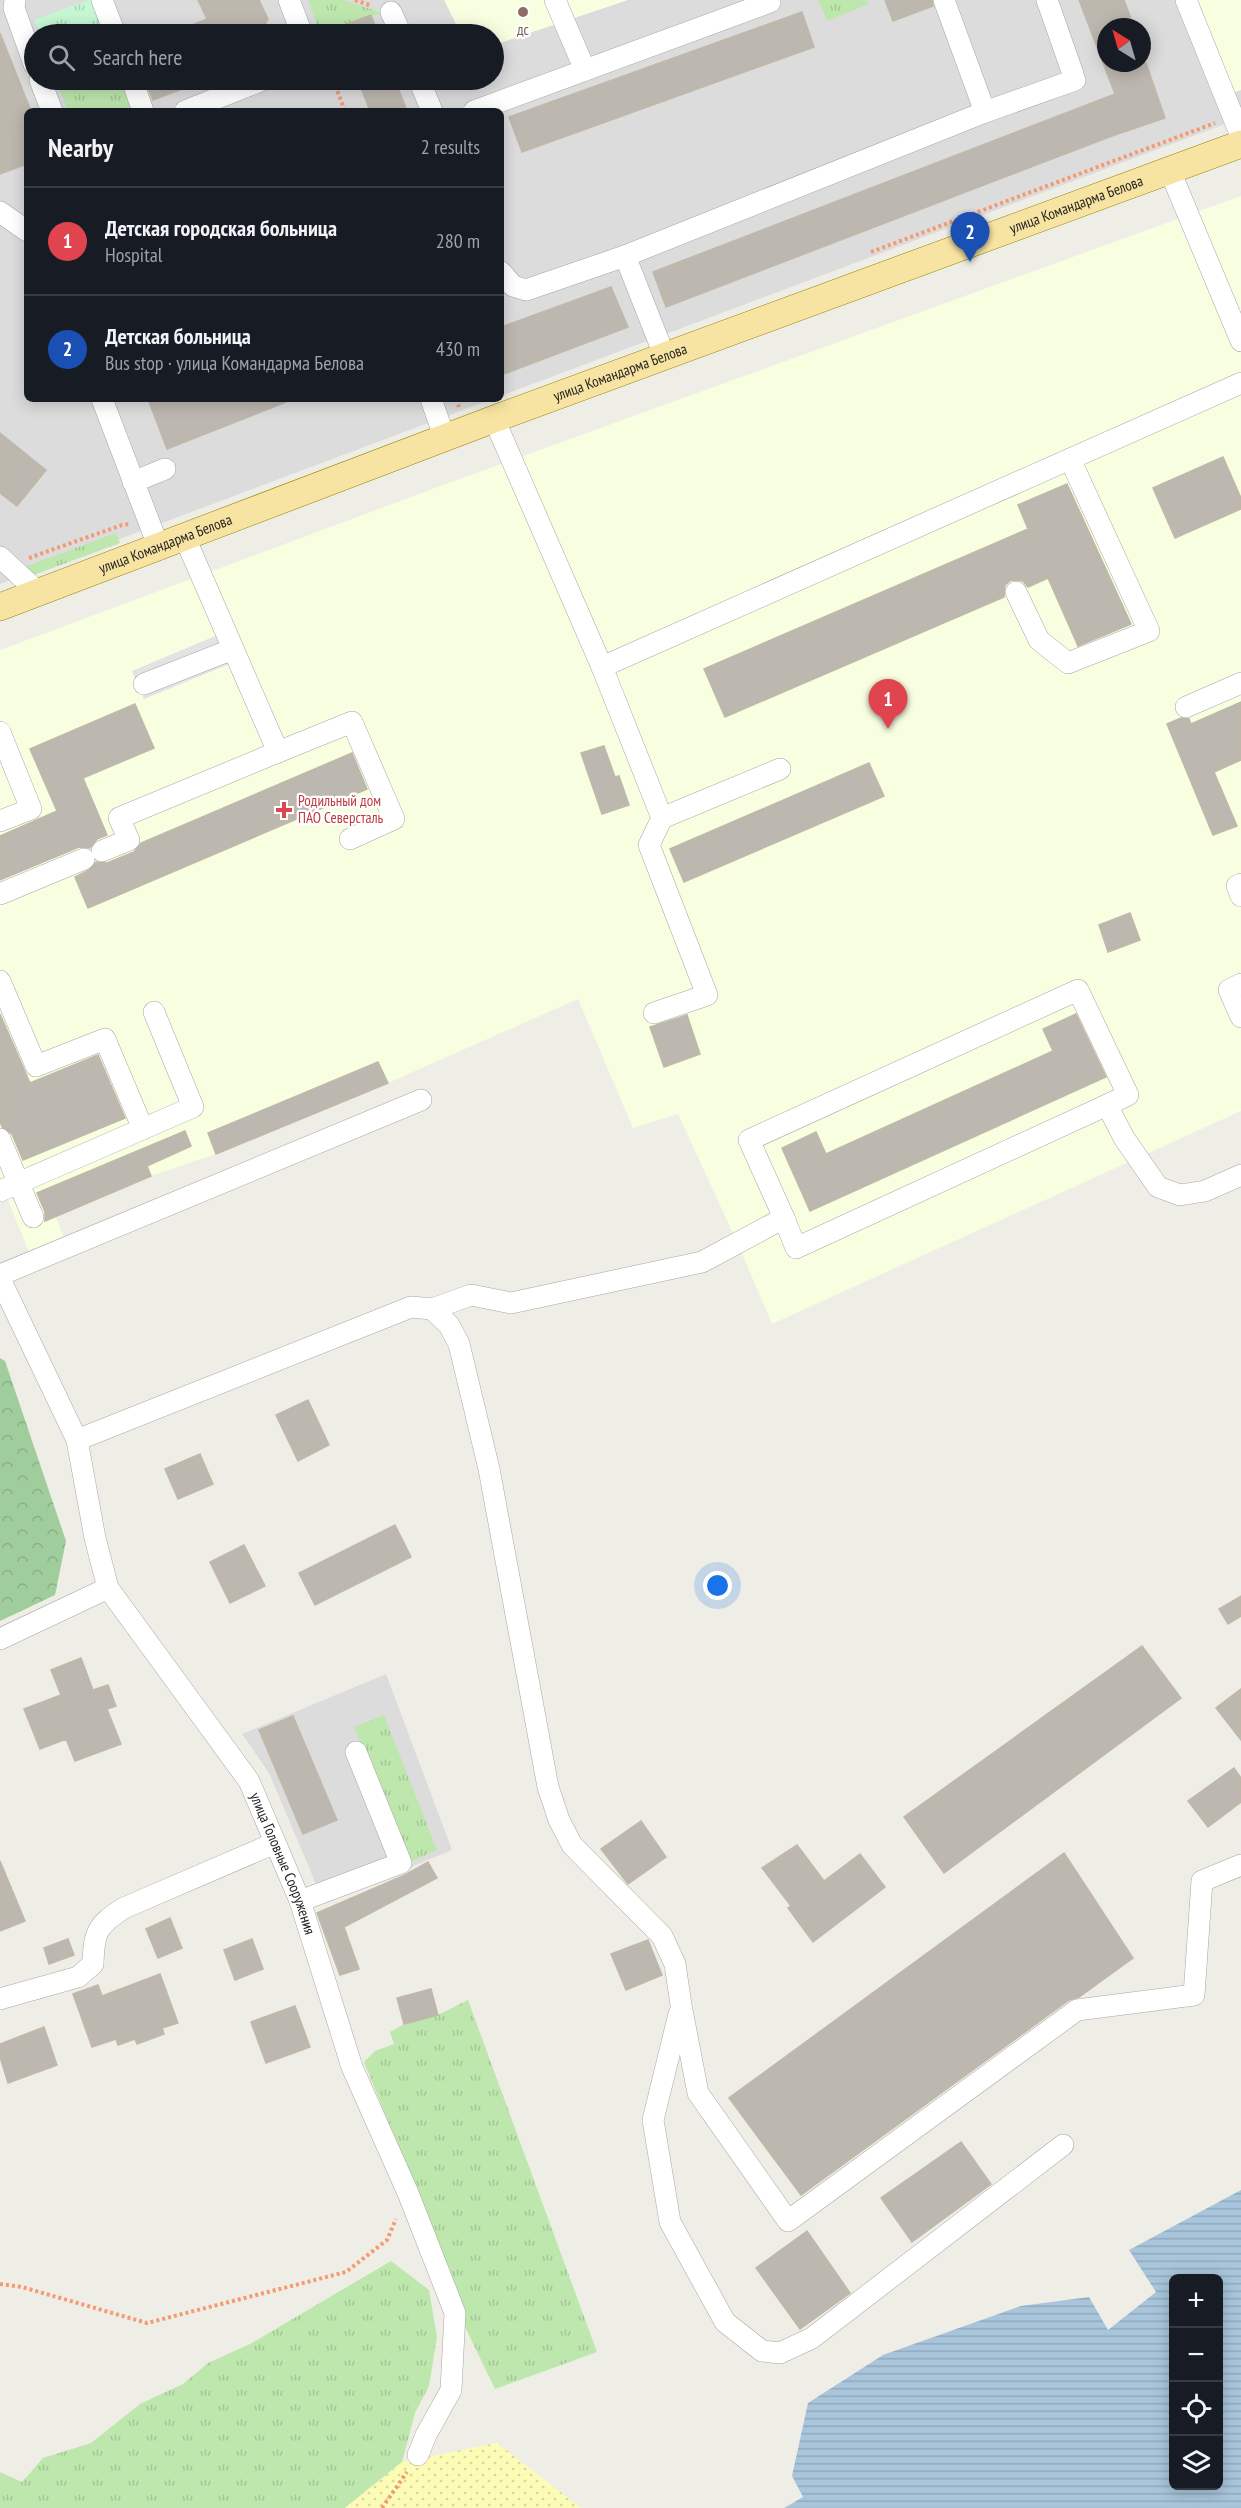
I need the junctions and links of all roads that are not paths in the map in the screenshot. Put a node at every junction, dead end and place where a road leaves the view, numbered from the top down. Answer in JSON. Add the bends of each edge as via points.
{"nodes":[{"id":1,"x":15,"y":0,"type":"edge"},
{"id":2,"x":102,"y":0,"type":"edge"},
{"id":3,"x":289,"y":0,"type":"edge"},
{"id":4,"x":555,"y":0,"type":"edge"},
{"id":5,"x":944,"y":0,"type":"edge"},
{"id":6,"x":1047,"y":0,"type":"edge"},
{"id":7,"x":1186,"y":0,"type":"edge"},
{"id":8,"x":770,"y":2,"type":"dead end"},
{"id":9,"x":391,"y":12,"type":"dead end"},
{"id":10,"x":111,"y":24,"type":"edge"},
{"id":11,"x":298,"y":24,"type":"edge"},
{"id":12,"x":396,"y":24,"type":"edge"},
{"id":13,"x":24,"y":36,"type":"edge"},
{"id":14,"x":585,"y":70,"type":"junction"},
{"id":15,"x":44,"y":90,"type":"edge"},
{"id":16,"x":136,"y":90,"type":"edge"},
{"id":17,"x":238,"y":90,"type":"edge"},
{"id":18,"x":423,"y":90,"type":"edge"},
{"id":19,"x":51,"y":108,"type":"edge"},
{"id":20,"x":142,"y":108,"type":"edge"},
{"id":21,"x":193,"y":108,"type":"edge"},
{"id":22,"x":431,"y":108,"type":"edge"},
{"id":23,"x":482,"y":108,"type":"edge"},
{"id":24,"x":985,"y":112,"type":"junction"},
{"id":25,"x":1241,"y":136,"type":"edge"},
{"id":26,"x":1241,"y":144,"type":"edge"},
{"id":27,"x":1170,"y":171,"type":"junction"},
{"id":28,"x":0,"y":212,"type":"edge"},
{"id":29,"x":24,"y":229,"type":"edge"},
{"id":30,"x":625,"y":256,"type":"junction"},
{"id":31,"x":504,"y":276,"type":"edge"},
{"id":32,"x":1241,"y":340,"type":"edge"},
{"id":33,"x":665,"y":357,"type":"junction"},
{"id":34,"x":1241,"y":383,"type":"edge"},
{"id":35,"x":104,"y":402,"type":"edge"},
{"id":36,"x":431,"y":402,"type":"edge"},
{"id":37,"x":494,"y":419,"type":"junction"},
{"id":38,"x":445,"y":439,"type":"junction"},
{"id":39,"x":1070,"y":459,"type":"junction"},
{"id":40,"x":165,"y":469,"type":"dead end"},
{"id":41,"x":133,"y":482,"type":"junction"},
{"id":42,"x":185,"y":538,"type":"junction"},
{"id":43,"x":159,"y":548,"type":"junction"},
{"id":44,"x":4,"y":561,"type":"edge"},
{"id":45,"x":38,"y":592,"type":"junction"},
{"id":46,"x":1016,"y":592,"type":"dead end"},
{"id":47,"x":0,"y":607,"type":"edge"},
{"id":48,"x":233,"y":649,"type":"junction"},
{"id":49,"x":602,"y":667,"type":"junction"},
{"id":50,"x":1241,"y":683,"type":"edge"},
{"id":51,"x":144,"y":684,"type":"dead end"},
{"id":52,"x":1186,"y":707,"type":"dead end"},
{"id":53,"x":0,"y":732,"type":"edge"},
{"id":54,"x":278,"y":752,"type":"junction"},
{"id":55,"x":780,"y":769,"type":"dead end"},
{"id":56,"x":662,"y":818,"type":"junction"},
{"id":57,"x":0,"y":820,"type":"edge"},
{"id":58,"x":350,"y":839,"type":"dead end"},
{"id":59,"x":1241,"y":884,"type":"edge"},
{"id":60,"x":0,"y":894,"type":"edge"},
{"id":61,"x":1241,"y":896,"type":"edge"},
{"id":62,"x":0,"y":981,"type":"edge"},
{"id":63,"x":1241,"y":984,"type":"edge"},
{"id":64,"x":154,"y":1012,"type":"dead end"},
{"id":65,"x":654,"y":1013,"type":"dead end"},
{"id":66,"x":1241,"y":1017,"type":"edge"},
{"id":67,"x":421,"y":1100,"type":"dead end"},
{"id":68,"x":1107,"y":1105,"type":"junction"},
{"id":69,"x":143,"y":1129,"type":"junction"},
{"id":70,"x":0,"y":1139,"type":"edge"},
{"id":71,"x":1241,"y":1175,"type":"edge"},
{"id":72,"x":9,"y":1187,"type":"edge"},
{"id":73,"x":33,"y":1217,"type":"dead end"},
{"id":74,"x":784,"y":1218,"type":"junction"},
{"id":75,"x":0,"y":1277,"type":"edge"},
{"id":76,"x":432,"y":1309,"type":"junction"},
{"id":77,"x":77,"y":1440,"type":"junction"},
{"id":78,"x":108,"y":1588,"type":"junction"},
{"id":79,"x":0,"y":1638,"type":"edge"},
{"id":80,"x":357,"y":1752,"type":"dead end"},
{"id":81,"x":275,"y":1843,"type":"junction"},
{"id":82,"x":1241,"y":1865,"type":"edge"},
{"id":83,"x":300,"y":1901,"type":"junction"},
{"id":84,"x":0,"y":1998,"type":"edge"},
{"id":85,"x":681,"y":2005,"type":"junction"},
{"id":86,"x":1063,"y":2145,"type":"dead end"},
{"id":87,"x":418,"y":2455,"type":"road end"}],
"edges":[{"from":1,"to":13,"type":"street"},
{"from":2,"to":10,"type":"street"},
{"from":3,"to":11,"type":"street"},
{"from":4,"to":14,"type":"street"},
{"from":5,"to":24,"type":"street"},
{"from":6,"to":24,"type":"street","via":[[1074,77]]},
{"from":7,"to":25,"type":"street"},
{"from":8,"to":14,"type":"street"},
{"from":9,"to":12,"type":"street"},
{"from":14,"to":23,"type":"street"},
{"from":15,"to":19,"type":"street"},
{"from":16,"to":20,"type":"street"},
{"from":17,"to":21,"type":"street"},
{"from":18,"to":22,"type":"street"},
{"from":24,"to":30,"type":"street"},
{"from":26,"to":27,"type":"main road","name":"улица Командарма Белова"},
{"from":27,"to":32,"type":"street"},
{"from":27,"to":33,"type":"main road","name":"улица Командарма Белова"},
{"from":28,"to":29,"type":"street"},
{"from":30,"to":31,"type":"street","via":[[526,290],[513,286]]},
{"from":30,"to":33,"type":"street"},
{"from":33,"to":37,"type":"main road","name":"улица Командарма Белова"},
{"from":34,"to":39,"type":"street"},
{"from":35,"to":41,"type":"street"},
{"from":36,"to":38,"type":"street"},
{"from":37,"to":38,"type":"main road","name":"улица Командарма Белова"},
{"from":37,"to":49,"type":"street"},
{"from":38,"to":42,"type":"main road","name":"улица Командарма Белова"},
{"from":39,"to":46,"type":"street","via":[[1149,631],[1068,663],[1039,640]]},
{"from":39,"to":49,"type":"street"},
{"from":40,"to":41,"type":"street"},
{"from":41,"to":43,"type":"street"},
{"from":42,"to":43,"type":"main road","name":"улица Командарма Белова"},
{"from":42,"to":48,"type":"street"},
{"from":43,"to":45,"type":"main road","name":"улица Командарма Белова"},
{"from":44,"to":45,"type":"street"},
{"from":45,"to":47,"type":"main road","name":"улица Командарма Белова"},
{"from":48,"to":51,"type":"street"},
{"from":48,"to":54,"type":"street"},
{"from":49,"to":56,"type":"street"},
{"from":50,"to":52,"type":"street"},
{"from":53,"to":57,"type":"street","via":[[31,809]]},
{"from":54,"to":58,"type":"street","via":[[352,722],[394,819]]},
{"from":54,"to":60,"type":"street","via":[[119,818],[129,840]]},
{"from":55,"to":56,"type":"street"},
{"from":56,"to":65,"type":"street","via":[[649,845],[707,995]]},
{"from":59,"to":61,"type":"street","via":[[1237,886]]},
{"from":62,"to":69,"type":"street","via":[[36,1066],[105,1039]]},
{"from":63,"to":66,"type":"street","via":[[1229,990]]},
{"from":64,"to":69,"type":"street","via":[[194,1107]]},
{"from":67,"to":75,"type":"street"},
{"from":68,"to":71,"type":"street","via":[[1158,1187],[1180,1195],[1204,1191]]},
{"from":68,"to":74,"type":"street","via":[[796,1248]]},
{"from":68,"to":74,"type":"street","via":[[1128,1095],[1078,990],[749,1140]]},
{"from":69,"to":72,"type":"street"},
{"from":70,"to":72,"type":"street"},
{"from":72,"to":73,"type":"street"},
{"from":74,"to":76,"type":"street","via":[[702,1262],[511,1303],[471,1294]]},
{"from":75,"to":77,"type":"street"},
{"from":76,"to":77,"type":"street","via":[[411,1307]]},
{"from":76,"to":85,"type":"street","via":[[459,1344],[489,1469],[548,1787],[559,1820],[572,1845],[662,1936],[675,1964]]},
{"from":77,"to":78,"type":"street","name":"улица Головные Сооружения"},
{"from":78,"to":79,"type":"street"},
{"from":78,"to":81,"type":"street","name":"улица Головные Сооружения","via":[[249,1781]]},
{"from":80,"to":83,"type":"street","via":[[401,1863]]},
{"from":81,"to":83,"type":"street","name":"улица Головные Сооружения"},
{"from":81,"to":84,"type":"street","via":[[124,1908],[105,1920],[94,1940],[93,1964],[78,1977]]},
{"from":82,"to":85,"type":"street","via":[[1202,1881],[1194,1995],[1077,2010],[788,2221],[698,2093]]},
{"from":83,"to":87,"type":"street","name":"улица Головные Сооружения","via":[[352,2067],[408,2193],[454,2313],[451,2390]]},
{"from":85,"to":86,"type":"street","via":[[653,2120],[670,2222],[725,2322],[762,2350],[780,2353],[812,2338]]}]}
